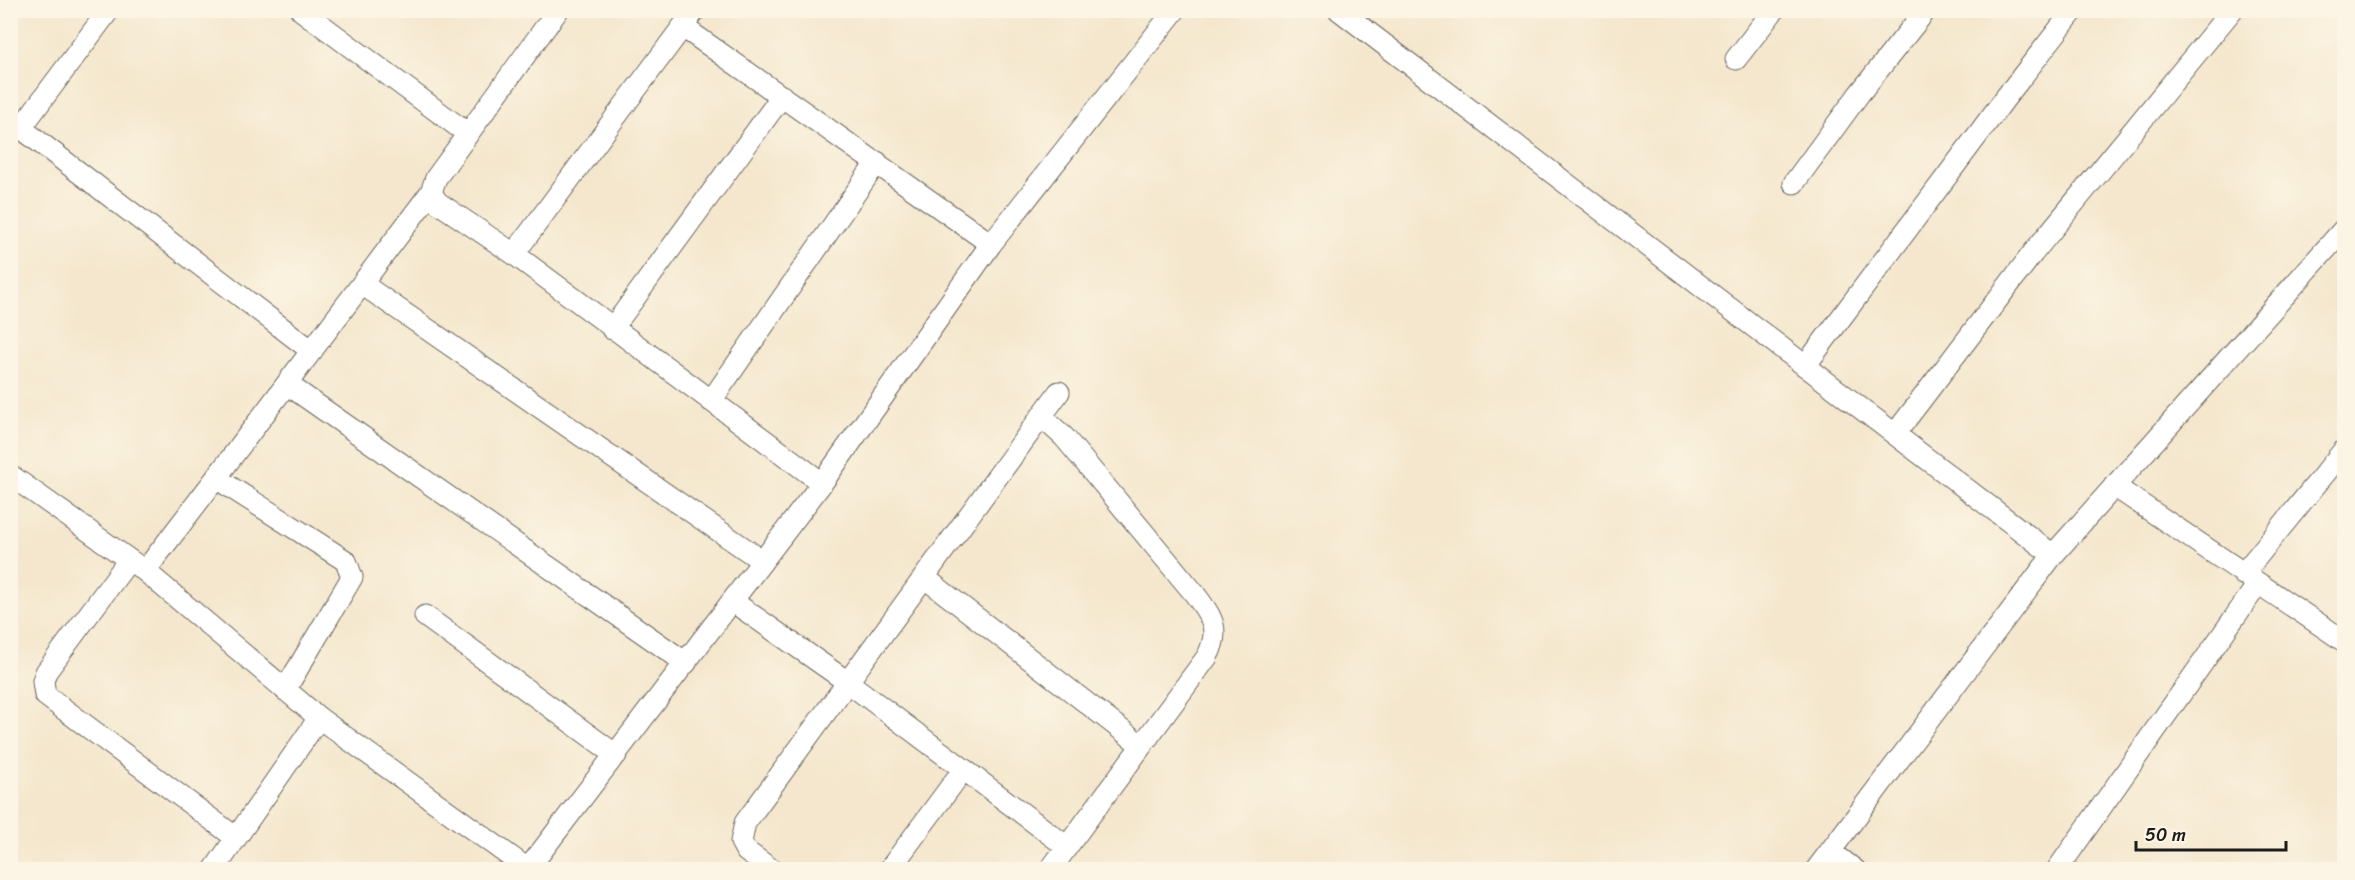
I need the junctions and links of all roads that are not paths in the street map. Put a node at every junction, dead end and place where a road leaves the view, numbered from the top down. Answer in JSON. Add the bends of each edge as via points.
{"nodes":[{"id":1,"x":109,"y":10,"type":"edge"},
{"id":2,"x":301,"y":10,"type":"edge"},
{"id":3,"x":558,"y":10,"type":"edge"},
{"id":4,"x":1338,"y":10,"type":"edge"},
{"id":5,"x":1774,"y":10,"type":"edge"},
{"id":6,"x":1926,"y":10,"type":"edge"},
{"id":7,"x":2074,"y":10,"type":"edge"},
{"id":8,"x":2232,"y":10,"type":"edge"},
{"id":9,"x":1173,"y":11,"type":"edge"},
{"id":10,"x":689,"y":19,"type":"edge"},
{"id":11,"x":1736,"y":59,"type":"dead end"},
{"id":12,"x":782,"y":96,"type":"junction"},
{"id":13,"x":16,"y":125,"type":"edge"},
{"id":14,"x":468,"y":134,"type":"junction"},
{"id":15,"x":877,"y":162,"type":"junction"},
{"id":16,"x":1794,"y":183,"type":"dead end"},
{"id":17,"x":431,"y":192,"type":"junction"},
{"id":18,"x":2344,"y":229,"type":"edge"},
{"id":19,"x":991,"y":244,"type":"junction"},
{"id":20,"x":514,"y":254,"type":"junction"},
{"id":21,"x":362,"y":284,"type":"junction"},
{"id":22,"x":612,"y":329,"type":"junction"},
{"id":23,"x":312,"y":351,"type":"junction"},
{"id":24,"x":1805,"y":366,"type":"junction"},
{"id":25,"x":287,"y":384,"type":"junction"},
{"id":26,"x":1059,"y":392,"type":"dead end"},
{"id":27,"x":711,"y":401,"type":"junction"},
{"id":28,"x":1042,"y":417,"type":"junction"},
{"id":29,"x":1895,"y":434,"type":"junction"},
{"id":30,"x":2344,"y":450,"type":"edge"},
{"id":31,"x":10,"y":475,"type":"edge"},
{"id":32,"x":216,"y":478,"type":"junction"},
{"id":33,"x":822,"y":483,"type":"junction"},
{"id":34,"x":2114,"y":486,"type":"junction"},
{"id":35,"x":2053,"y":555,"type":"junction"},
{"id":36,"x":761,"y":560,"type":"junction"},
{"id":37,"x":137,"y":566,"type":"junction"},
{"id":38,"x":925,"y":578,"type":"junction"},
{"id":39,"x":2251,"y":579,"type":"junction"},
{"id":40,"x":732,"y":601,"type":"junction"},
{"id":41,"x":425,"y":616,"type":"dead end"},
{"id":42,"x":2343,"y":638,"type":"edge"},
{"id":43,"x":686,"y":663,"type":"junction"},
{"id":44,"x":849,"y":683,"type":"junction"},
{"id":45,"x":285,"y":690,"type":"junction"},
{"id":46,"x":319,"y":718,"type":"junction"},
{"id":47,"x":1142,"y":745,"type":"junction"},
{"id":48,"x":616,"y":755,"type":"junction"},
{"id":49,"x":963,"y":770,"type":"junction"},
{"id":50,"x":235,"y":837,"type":"junction"},
{"id":51,"x":1067,"y":847,"type":"junction"},
{"id":52,"x":1830,"y":851,"type":"junction"},
{"id":53,"x":529,"y":869,"type":"edge"},
{"id":54,"x":214,"y":870,"type":"edge"},
{"id":55,"x":772,"y":870,"type":"edge"},
{"id":56,"x":889,"y":870,"type":"edge"},
{"id":57,"x":1050,"y":870,"type":"edge"},
{"id":58,"x":1816,"y":870,"type":"edge"},
{"id":59,"x":1855,"y":870,"type":"edge"},
{"id":60,"x":2057,"y":870,"type":"edge"}],
"edges":[{"from":1,"to":13,"type":"street"},
{"from":2,"to":14,"type":"street"},
{"from":3,"to":14,"type":"street"},
{"from":4,"to":24,"type":"street"},
{"from":5,"to":11,"type":"street"},
{"from":6,"to":16,"type":"street"},
{"from":7,"to":24,"type":"street"},
{"from":8,"to":29,"type":"street","via":[[2033,253]]},
{"from":9,"to":19,"type":"street"},
{"from":10,"to":12,"type":"street"},
{"from":10,"to":20,"type":"street"},
{"from":12,"to":15,"type":"street"},
{"from":12,"to":22,"type":"street"},
{"from":13,"to":23,"type":"street"},
{"from":14,"to":17,"type":"street","via":[[436,178]]},
{"from":15,"to":19,"type":"street"},
{"from":15,"to":27,"type":"street"},
{"from":17,"to":20,"type":"street","via":[[436,202]]},
{"from":17,"to":21,"type":"street"},
{"from":18,"to":34,"type":"street"},
{"from":19,"to":33,"type":"street"},
{"from":20,"to":22,"type":"street"},
{"from":21,"to":23,"type":"street"},
{"from":21,"to":36,"type":"street"},
{"from":22,"to":27,"type":"street"},
{"from":23,"to":25,"type":"street"},
{"from":24,"to":29,"type":"street"},
{"from":25,"to":32,"type":"street"},
{"from":25,"to":43,"type":"street"},
{"from":26,"to":28,"type":"street"},
{"from":27,"to":33,"type":"street"},
{"from":28,"to":38,"type":"street"},
{"from":28,"to":47,"type":"street","via":[[1064,437],[1212,617],[1213,646],[1207,657]]},
{"from":29,"to":35,"type":"street"},
{"from":30,"to":39,"type":"street"},
{"from":31,"to":37,"type":"street"},
{"from":32,"to":37,"type":"street"},
{"from":32,"to":45,"type":"street","via":[[346,561],[350,568],[348,584]]},
{"from":33,"to":36,"type":"street"},
{"from":34,"to":35,"type":"street"},
{"from":34,"to":39,"type":"street"},
{"from":35,"to":52,"type":"street"},
{"from":36,"to":40,"type":"street"},
{"from":37,"to":45,"type":"street"},
{"from":37,"to":50,"type":"street","via":[[46,672],[45,695]]},
{"from":38,"to":44,"type":"street"},
{"from":38,"to":47,"type":"street"},
{"from":39,"to":42,"type":"street"},
{"from":39,"to":60,"type":"street"},
{"from":40,"to":43,"type":"street"},
{"from":40,"to":44,"type":"street"},
{"from":41,"to":48,"type":"street"},
{"from":43,"to":48,"type":"street"},
{"from":44,"to":49,"type":"street"},
{"from":44,"to":55,"type":"street","via":[[745,823],[741,842],[746,851]]},
{"from":45,"to":46,"type":"street"},
{"from":46,"to":50,"type":"street"},
{"from":46,"to":53,"type":"street"},
{"from":47,"to":51,"type":"street"},
{"from":48,"to":53,"type":"street"},
{"from":49,"to":51,"type":"street"},
{"from":49,"to":56,"type":"street"},
{"from":50,"to":54,"type":"street"},
{"from":51,"to":57,"type":"street"},
{"from":52,"to":58,"type":"street"},
{"from":52,"to":59,"type":"street"}]}
